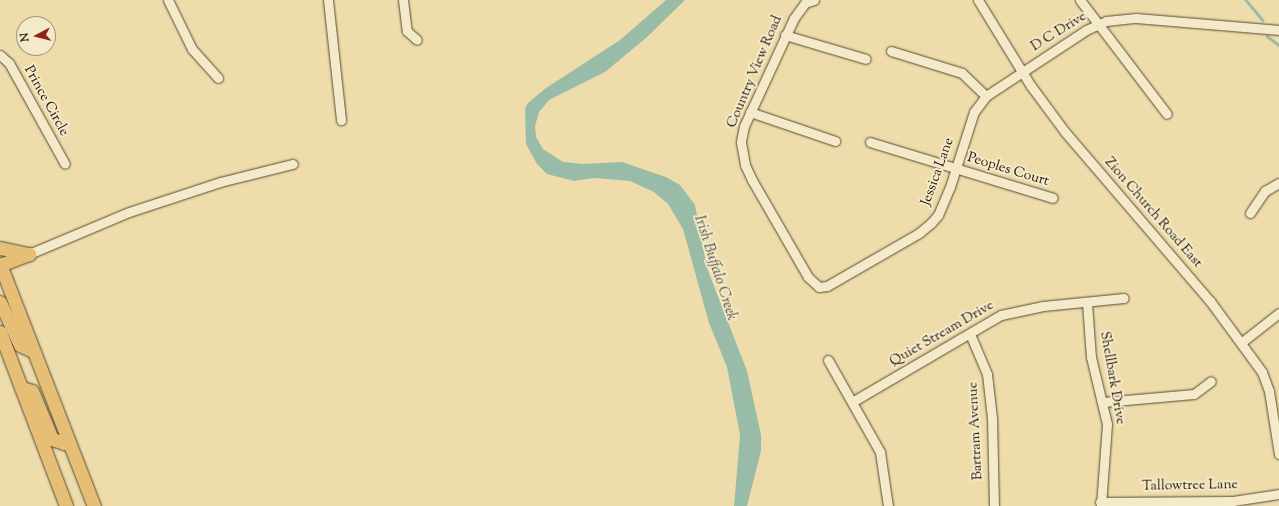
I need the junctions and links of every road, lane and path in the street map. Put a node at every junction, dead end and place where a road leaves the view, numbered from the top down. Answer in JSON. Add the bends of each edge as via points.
{"nodes":[{"id":1,"x":168,"y":0,"type":"edge"},
{"id":2,"x":328,"y":0,"type":"edge"},
{"id":3,"x":403,"y":0,"type":"edge"},
{"id":4,"x":814,"y":0,"type":"edge"},
{"id":5,"x":978,"y":0,"type":"edge"},
{"id":6,"x":1080,"y":0,"type":"edge"},
{"id":7,"x":1097,"y":25,"type":"junction"},
{"id":8,"x":1279,"y":30,"type":"edge"},
{"id":9,"x":785,"y":35,"type":"junction"},
{"id":10,"x":417,"y":40,"type":"dead end"},
{"id":11,"x":891,"y":52,"type":"dead end"},
{"id":12,"x":0,"y":55,"type":"edge"},
{"id":13,"x":866,"y":59,"type":"dead end"},
{"id":14,"x":1022,"y":72,"type":"junction"},
{"id":15,"x":218,"y":78,"type":"dead end"},
{"id":16,"x":986,"y":96,"type":"junction"},
{"id":17,"x":750,"y":112,"type":"junction"},
{"id":18,"x":1167,"y":114,"type":"dead end"},
{"id":19,"x":341,"y":120,"type":"dead end"},
{"id":20,"x":835,"y":141,"type":"dead end"},
{"id":21,"x":870,"y":142,"type":"dead end"},
{"id":22,"x":65,"y":164,"type":"dead end"},
{"id":23,"x":293,"y":164,"type":"dead end"},
{"id":24,"x":956,"y":169,"type":"junction"},
{"id":25,"x":1279,"y":183,"type":"edge"},
{"id":26,"x":1053,"y":198,"type":"dead end"},
{"id":27,"x":1250,"y":213,"type":"dead end"},
{"id":28,"x":0,"y":248,"type":"edge"},
{"id":29,"x":29,"y":254,"type":"junction"},
{"id":30,"x":0,"y":265,"type":"edge"},
{"id":31,"x":819,"y":287,"type":"joint"},
{"id":32,"x":1124,"y":298,"type":"dead end"},
{"id":33,"x":0,"y":302,"type":"edge"},
{"id":34,"x":1087,"y":303,"type":"junction"},
{"id":35,"x":1279,"y":313,"type":"edge"},
{"id":36,"x":0,"y":332,"type":"edge"},
{"id":37,"x":970,"y":334,"type":"junction"},
{"id":38,"x":1242,"y":342,"type":"junction"},
{"id":39,"x":33,"y":350,"type":"junction"},
{"id":40,"x":828,"y":360,"type":"dead end"},
{"id":41,"x":1211,"y":381,"type":"dead end"},
{"id":42,"x":21,"y":388,"type":"junction"},
{"id":43,"x":852,"y":402,"type":"junction"},
{"id":44,"x":1103,"y":402,"type":"junction"},
{"id":45,"x":68,"y":441,"type":"junction"},
{"id":46,"x":1279,"y":454,"type":"edge"},
{"id":47,"x":1279,"y":494,"type":"edge"},
{"id":48,"x":1194,"y":503,"type":"edge"},
{"id":49,"x":1100,"y":504,"type":"edge"},
{"id":50,"x":66,"y":506,"type":"edge"},
{"id":51,"x":94,"y":506,"type":"edge"},
{"id":52,"x":888,"y":506,"type":"edge"},
{"id":53,"x":994,"y":506,"type":"edge"}],
"edges":[{"from":1,"to":15,"type":"street","via":[[196,55]]},
{"from":2,"to":19,"type":"street"},
{"from":3,"to":10,"type":"street","via":[[407,31]]},
{"from":4,"to":9,"type":"street","name":"Country View Road","via":[[799,8]]},
{"from":5,"to":14,"type":"street","name":"Zion Church Road East"},
{"from":6,"to":7,"type":"street"},
{"from":7,"to":8,"type":"street","name":"D C Drive","via":[[1106,21],[1136,18]]},
{"from":7,"to":14,"type":"street","name":"D C Drive"},
{"from":7,"to":18,"type":"street"},
{"from":9,"to":13,"type":"street"},
{"from":9,"to":17,"type":"street","name":"Country View Road"},
{"from":11,"to":16,"type":"street","via":[[962,73]]},
{"from":12,"to":22,"type":"street","name":"Prince Circle","via":[[9,63]]},
{"from":14,"to":16,"type":"street","name":"Jessica Lane"},
{"from":14,"to":38,"type":"street","name":"Zion Church Road East","via":[[1065,132],[1150,229]]},
{"from":16,"to":24,"type":"street","name":"Jessica Lane","via":[[974,112]]},
{"from":17,"to":20,"type":"street"},
{"from":17,"to":31,"type":"street","name":"Country View Road","via":[[741,142],[745,165],[808,277]]},
{"from":21,"to":24,"type":"street","name":"Peoples Court"},
{"from":23,"to":29,"type":"street","via":[[220,182],[137,210]]},
{"from":24,"to":26,"type":"street","name":"Peoples Court"},
{"from":24,"to":31,"type":"street","name":"Jessica Lane","via":[[938,215],[931,223],[919,233],[834,282]]},
{"from":25,"to":27,"type":"street","via":[[1265,191]]},
{"from":28,"to":29,"type":"highway"},
{"from":29,"to":30,"type":"highway"},
{"from":30,"to":39,"type":"highway"},
{"from":32,"to":34,"type":"street","name":"Quiet Stream Drive"},
{"from":33,"to":39,"type":"highway","via":[[20,344]]},
{"from":34,"to":37,"type":"street","name":"Quiet Stream Drive","via":[[1043,306],[1001,315]]},
{"from":34,"to":44,"type":"street","name":"Shellbark Drive","via":[[1091,356]]},
{"from":35,"to":38,"type":"street"},
{"from":36,"to":42,"type":"highway"},
{"from":37,"to":43,"type":"street","name":"Quiet Stream Drive"},
{"from":37,"to":53,"type":"street","name":"Bartram Avenue","via":[[987,374],[992,418]]},
{"from":38,"to":46,"type":"street","name":"Zion Church Road East","via":[[1267,382]]},
{"from":39,"to":45,"type":"highway"},
{"from":40,"to":43,"type":"street"},
{"from":41,"to":44,"type":"street","via":[[1194,394]]},
{"from":42,"to":45,"type":"highway","via":[[32,391],[52,439],[64,443]]},
{"from":42,"to":50,"type":"highway"},
{"from":43,"to":52,"type":"street","via":[[880,452]]},
{"from":44,"to":49,"type":"street","name":"Shellbark Drive","via":[[1107,424],[1107,454]]},
{"from":45,"to":51,"type":"highway"},
{"from":47,"to":48,"type":"street","name":"Tallowtree Lane"},
{"from":48,"to":49,"type":"street","name":"Tallowtree Lane"}]}
